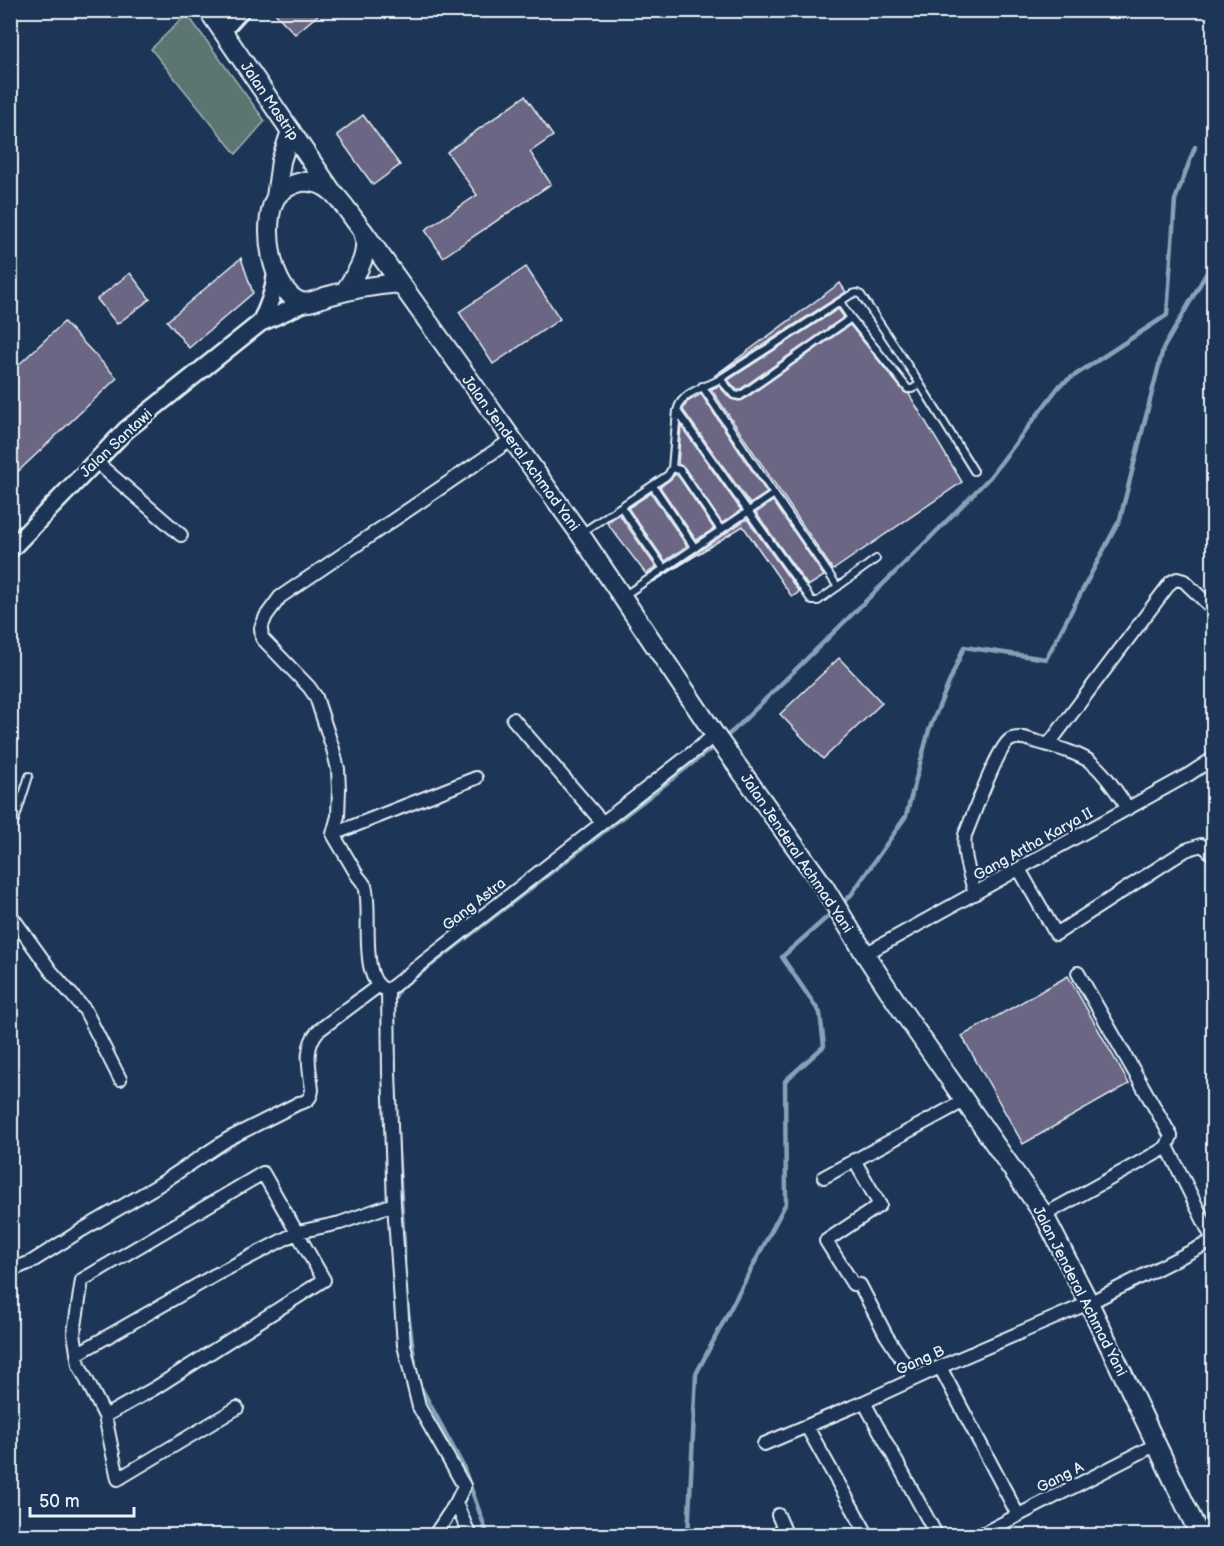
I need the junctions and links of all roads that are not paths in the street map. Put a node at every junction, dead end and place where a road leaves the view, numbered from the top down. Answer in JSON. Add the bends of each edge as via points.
{"nodes":[{"id":1,"x":208,"y":10,"type":"edge"},
{"id":2,"x":241,"y":10,"type":"edge"},
{"id":3,"x":222,"y":32,"type":"junction"},
{"id":4,"x":291,"y":131,"type":"junction"},
{"id":5,"x":332,"y":192,"type":"junction"},
{"id":6,"x":276,"y":197,"type":"junction"},
{"id":7,"x":363,"y":231,"type":"junction"},
{"id":8,"x":276,"y":274,"type":"junction"},
{"id":9,"x":400,"y":283,"type":"junction"},
{"id":10,"x":345,"y":291,"type":"junction"},
{"id":11,"x":840,"y":302,"type":"junction"},
{"id":12,"x":304,"y":303,"type":"junction"},
{"id":13,"x":851,"y":318,"type":"junction"},
{"id":14,"x":260,"y":323,"type":"junction"},
{"id":15,"x":720,"y":379,"type":"junction"},
{"id":16,"x":920,"y":384,"type":"junction"},
{"id":17,"x":702,"y":386,"type":"junction"},
{"id":18,"x":677,"y":411,"type":"junction"},
{"id":19,"x":511,"y":440,"type":"junction"},
{"id":20,"x":95,"y":460,"type":"junction"},
{"id":21,"x":672,"y":468,"type":"junction"},
{"id":22,"x":974,"y":471,"type":"dead end"},
{"id":23,"x":653,"y":486,"type":"junction"},
{"id":24,"x":774,"y":495,"type":"junction"},
{"id":25,"x":621,"y":507,"type":"junction"},
{"id":26,"x":750,"y":511,"type":"junction"},
{"id":27,"x":722,"y":530,"type":"junction"},
{"id":28,"x":580,"y":534,"type":"junction"},
{"id":29,"x":180,"y":535,"type":"dead end"},
{"id":30,"x":695,"y":548,"type":"junction"},
{"id":31,"x":10,"y":550,"type":"edge"},
{"id":32,"x":876,"y":560,"type":"dead end"},
{"id":33,"x":664,"y":569,"type":"junction"},
{"id":34,"x":838,"y":587,"type":"junction"},
{"id":35,"x":622,"y":597,"type":"junction"},
{"id":36,"x":1214,"y":610,"type":"edge"},
{"id":37,"x":513,"y":719,"type":"dead end"},
{"id":38,"x":721,"y":742,"type":"junction"},
{"id":39,"x":1048,"y":745,"type":"junction"},
{"id":40,"x":1214,"y":758,"type":"edge"},
{"id":41,"x":29,"y":776,"type":"dead end"},
{"id":42,"x":476,"y":778,"type":"dead end"},
{"id":43,"x":1128,"y":807,"type":"junction"},
{"id":44,"x":602,"y":822,"type":"junction"},
{"id":45,"x":333,"y":834,"type":"junction"},
{"id":46,"x":10,"y":836,"type":"edge"},
{"id":47,"x":1214,"y":856,"type":"edge"},
{"id":48,"x":1019,"y":869,"type":"junction"},
{"id":49,"x":975,"y":894,"type":"junction"},
{"id":50,"x":10,"y":914,"type":"edge"},
{"id":51,"x":865,"y":954,"type":"junction"},
{"id":52,"x":1078,"y":973,"type":"dead end"},
{"id":53,"x":383,"y":988,"type":"junction"},
{"id":54,"x":120,"y":1079,"type":"dead end"},
{"id":55,"x":964,"y":1101,"type":"junction"},
{"id":56,"x":1167,"y":1146,"type":"junction"},
{"id":57,"x":854,"y":1160,"type":"junction"},
{"id":58,"x":824,"y":1177,"type":"dead end"},
{"id":59,"x":394,"y":1204,"type":"junction"},
{"id":60,"x":1044,"y":1215,"type":"junction"},
{"id":61,"x":298,"y":1232,"type":"junction"},
{"id":62,"x":1213,"y":1240,"type":"edge"},
{"id":63,"x":10,"y":1268,"type":"edge"},
{"id":64,"x":1089,"y":1303,"type":"junction"},
{"id":65,"x":77,"y":1354,"type":"junction"},
{"id":66,"x":940,"y":1367,"type":"junction"},
{"id":67,"x":914,"y":1378,"type":"junction"},
{"id":68,"x":864,"y":1402,"type":"junction"},
{"id":69,"x":237,"y":1408,"type":"dead end"},
{"id":70,"x":105,"y":1416,"type":"junction"},
{"id":71,"x":807,"y":1427,"type":"junction"},
{"id":72,"x":764,"y":1444,"type":"dead end"},
{"id":73,"x":1155,"y":1445,"type":"junction"},
{"id":74,"x":456,"y":1503,"type":"junction"},
{"id":75,"x":778,"y":1515,"type":"dead end"},
{"id":76,"x":1018,"y":1515,"type":"junction"},
{"id":77,"x":434,"y":1536,"type":"edge"},
{"id":78,"x":470,"y":1536,"type":"edge"},
{"id":79,"x":787,"y":1536,"type":"edge"},
{"id":80,"x":868,"y":1536,"type":"edge"},
{"id":81,"x":938,"y":1536,"type":"edge"},
{"id":82,"x":978,"y":1536,"type":"edge"},
{"id":83,"x":1200,"y":1536,"type":"edge"}],
"edges":[{"from":1,"to":3,"type":"main road","name":"Jalan Mastrip"},
{"from":2,"to":3,"type":"main road"},
{"from":3,"to":4,"type":"main road","name":"Jalan Mastrip"},
{"from":4,"to":5,"type":"main road","name":"Jalan Mastrip"},
{"from":4,"to":6,"type":"main road","via":[[281,161]]},
{"from":5,"to":6,"type":"main road","via":[[303,182],[286,188]]},
{"from":5,"to":7,"type":"main road"},
{"from":6,"to":8,"type":"main road","via":[[270,214],[270,238]]},
{"from":7,"to":9,"type":"main road","name":"Jalan Jenderal Achmad Yani"},
{"from":7,"to":10,"type":"main road","via":[[362,258]]},
{"from":8,"to":12,"type":"main road","via":[[288,292]]},
{"from":8,"to":14,"type":"main road","name":"Jalan Santawi","via":[[267,312]]},
{"from":9,"to":10,"type":"main road"},
{"from":9,"to":19,"type":"main road","name":"Jalan Jenderal Achmad Yani"},
{"from":10,"to":12,"type":"main road"},
{"from":11,"to":13,"type":"lane"},
{"from":11,"to":15,"type":"lane"},
{"from":11,"to":16,"type":"lane","via":[[852,294],[861,295]]},
{"from":12,"to":14,"type":"main road","name":"Jalan Santawi"},
{"from":13,"to":15,"type":"lane","via":[[740,396],[734,395]]},
{"from":13,"to":16,"type":"lane","via":[[908,389]]},
{"from":14,"to":20,"type":"main road","name":"Jalan Santawi","via":[[126,430]]},
{"from":15,"to":17,"type":"lane"},
{"from":16,"to":22,"type":"lane"},
{"from":17,"to":18,"type":"lane","via":[[681,399]]},
{"from":17,"to":24,"type":"lane"},
{"from":18,"to":21,"type":"lane"},
{"from":18,"to":26,"type":"lane"},
{"from":19,"to":28,"type":"main road","name":"Jalan Jenderal Achmad Yani"},
{"from":19,"to":45,"type":"street","via":[[280,597],[266,616],[262,638],[316,697],[333,749],[339,789]]},
{"from":20,"to":29,"type":"street"},
{"from":20,"to":31,"type":"main road","name":"Jalan Santawi"},
{"from":21,"to":23,"type":"lane"},
{"from":21,"to":27,"type":"lane","via":[[684,474]]},
{"from":23,"to":25,"type":"lane"},
{"from":23,"to":30,"type":"lane"},
{"from":24,"to":26,"type":"lane"},
{"from":24,"to":34,"type":"lane"},
{"from":25,"to":28,"type":"lane"},
{"from":25,"to":33,"type":"lane"},
{"from":26,"to":27,"type":"lane"},
{"from":26,"to":34,"type":"lane","via":[[812,602]]},
{"from":27,"to":30,"type":"lane"},
{"from":28,"to":35,"type":"main road","name":"Jalan Jenderal Achmad Yani"},
{"from":30,"to":33,"type":"lane"},
{"from":32,"to":34,"type":"lane"},
{"from":33,"to":35,"type":"lane"},
{"from":35,"to":38,"type":"main road","name":"Jalan Jenderal Achmad Yani"},
{"from":36,"to":39,"type":"street","via":[[1188,583],[1174,580]]},
{"from":37,"to":44,"type":"street"},
{"from":38,"to":44,"type":"street","name":"Gang Astra"},
{"from":38,"to":51,"type":"main road","name":"Jalan Jenderal Achmad Yani","via":[[824,885]]},
{"from":39,"to":43,"type":"street","via":[[1094,764]]},
{"from":39,"to":49,"type":"street","via":[[1016,738],[999,753],[965,835]]},
{"from":40,"to":43,"type":"street","name":"Gang Artha Karya II"},
{"from":41,"to":46,"type":"lane"},
{"from":42,"to":45,"type":"street"},
{"from":43,"to":48,"type":"street","name":"Gang Artha Karya II"},
{"from":44,"to":53,"type":"street","name":"Gang Astra"},
{"from":45,"to":53,"type":"street","via":[[364,885],[368,956],[375,982]]},
{"from":47,"to":48,"type":"street","via":[[1201,845],[1186,850],[1056,934]]},
{"from":48,"to":49,"type":"street","name":"Gang Artha Karya II"},
{"from":49,"to":51,"type":"street","name":"Gang Artha Karya II"},
{"from":50,"to":54,"type":"street","via":[[85,1011]]},
{"from":51,"to":55,"type":"main road","name":"Jalan Jenderal Achmad Yani"},
{"from":52,"to":56,"type":"street","via":[[1169,1132]]},
{"from":53,"to":59,"type":"street"},
{"from":53,"to":63,"type":"street","name":"Gang Astra","via":[[318,1031],[311,1040],[308,1048],[312,1090],[308,1100],[228,1139],[31,1262]]},
{"from":55,"to":57,"type":"street"},
{"from":55,"to":60,"type":"main road","name":"Jalan Jenderal Achmad Yani"},
{"from":56,"to":60,"type":"street"},
{"from":56,"to":62,"type":"street"},
{"from":57,"to":58,"type":"street"},
{"from":57,"to":67,"type":"street","via":[[880,1205],[826,1241],[853,1284],[860,1285]]},
{"from":59,"to":61,"type":"street","via":[[340,1224]]},
{"from":59,"to":74,"type":"street","via":[[404,1345],[419,1407],[464,1486]]},
{"from":60,"to":64,"type":"main road","name":"Jalan Jenderal Achmad Yani"},
{"from":61,"to":65,"type":"street"},
{"from":61,"to":65,"type":"street","via":[[263,1173],[82,1280],[74,1333]]},
{"from":61,"to":70,"type":"street","via":[[324,1280]]},
{"from":62,"to":64,"type":"street","name":"Gang B"},
{"from":64,"to":66,"type":"street","name":"Gang B"},
{"from":64,"to":73,"type":"main road","name":"Jalan Jenderal Achmad Yani"},
{"from":65,"to":70,"type":"street"},
{"from":66,"to":67,"type":"street","name":"Gang B"},
{"from":66,"to":76,"type":"street"},
{"from":67,"to":68,"type":"street","name":"Gang B"},
{"from":68,"to":71,"type":"street","name":"Gang B"},
{"from":68,"to":81,"type":"street"},
{"from":69,"to":70,"type":"street","via":[[118,1479]]},
{"from":71,"to":72,"type":"street","name":"Gang B"},
{"from":71,"to":80,"type":"street"},
{"from":73,"to":76,"type":"street","name":"Gang A"},
{"from":73,"to":83,"type":"main road","name":"Jalan Jenderal Achmad Yani"},
{"from":74,"to":77,"type":"street"},
{"from":74,"to":78,"type":"street"},
{"from":75,"to":79,"type":"street"},
{"from":76,"to":82,"type":"street","name":"Gang A"}]}
